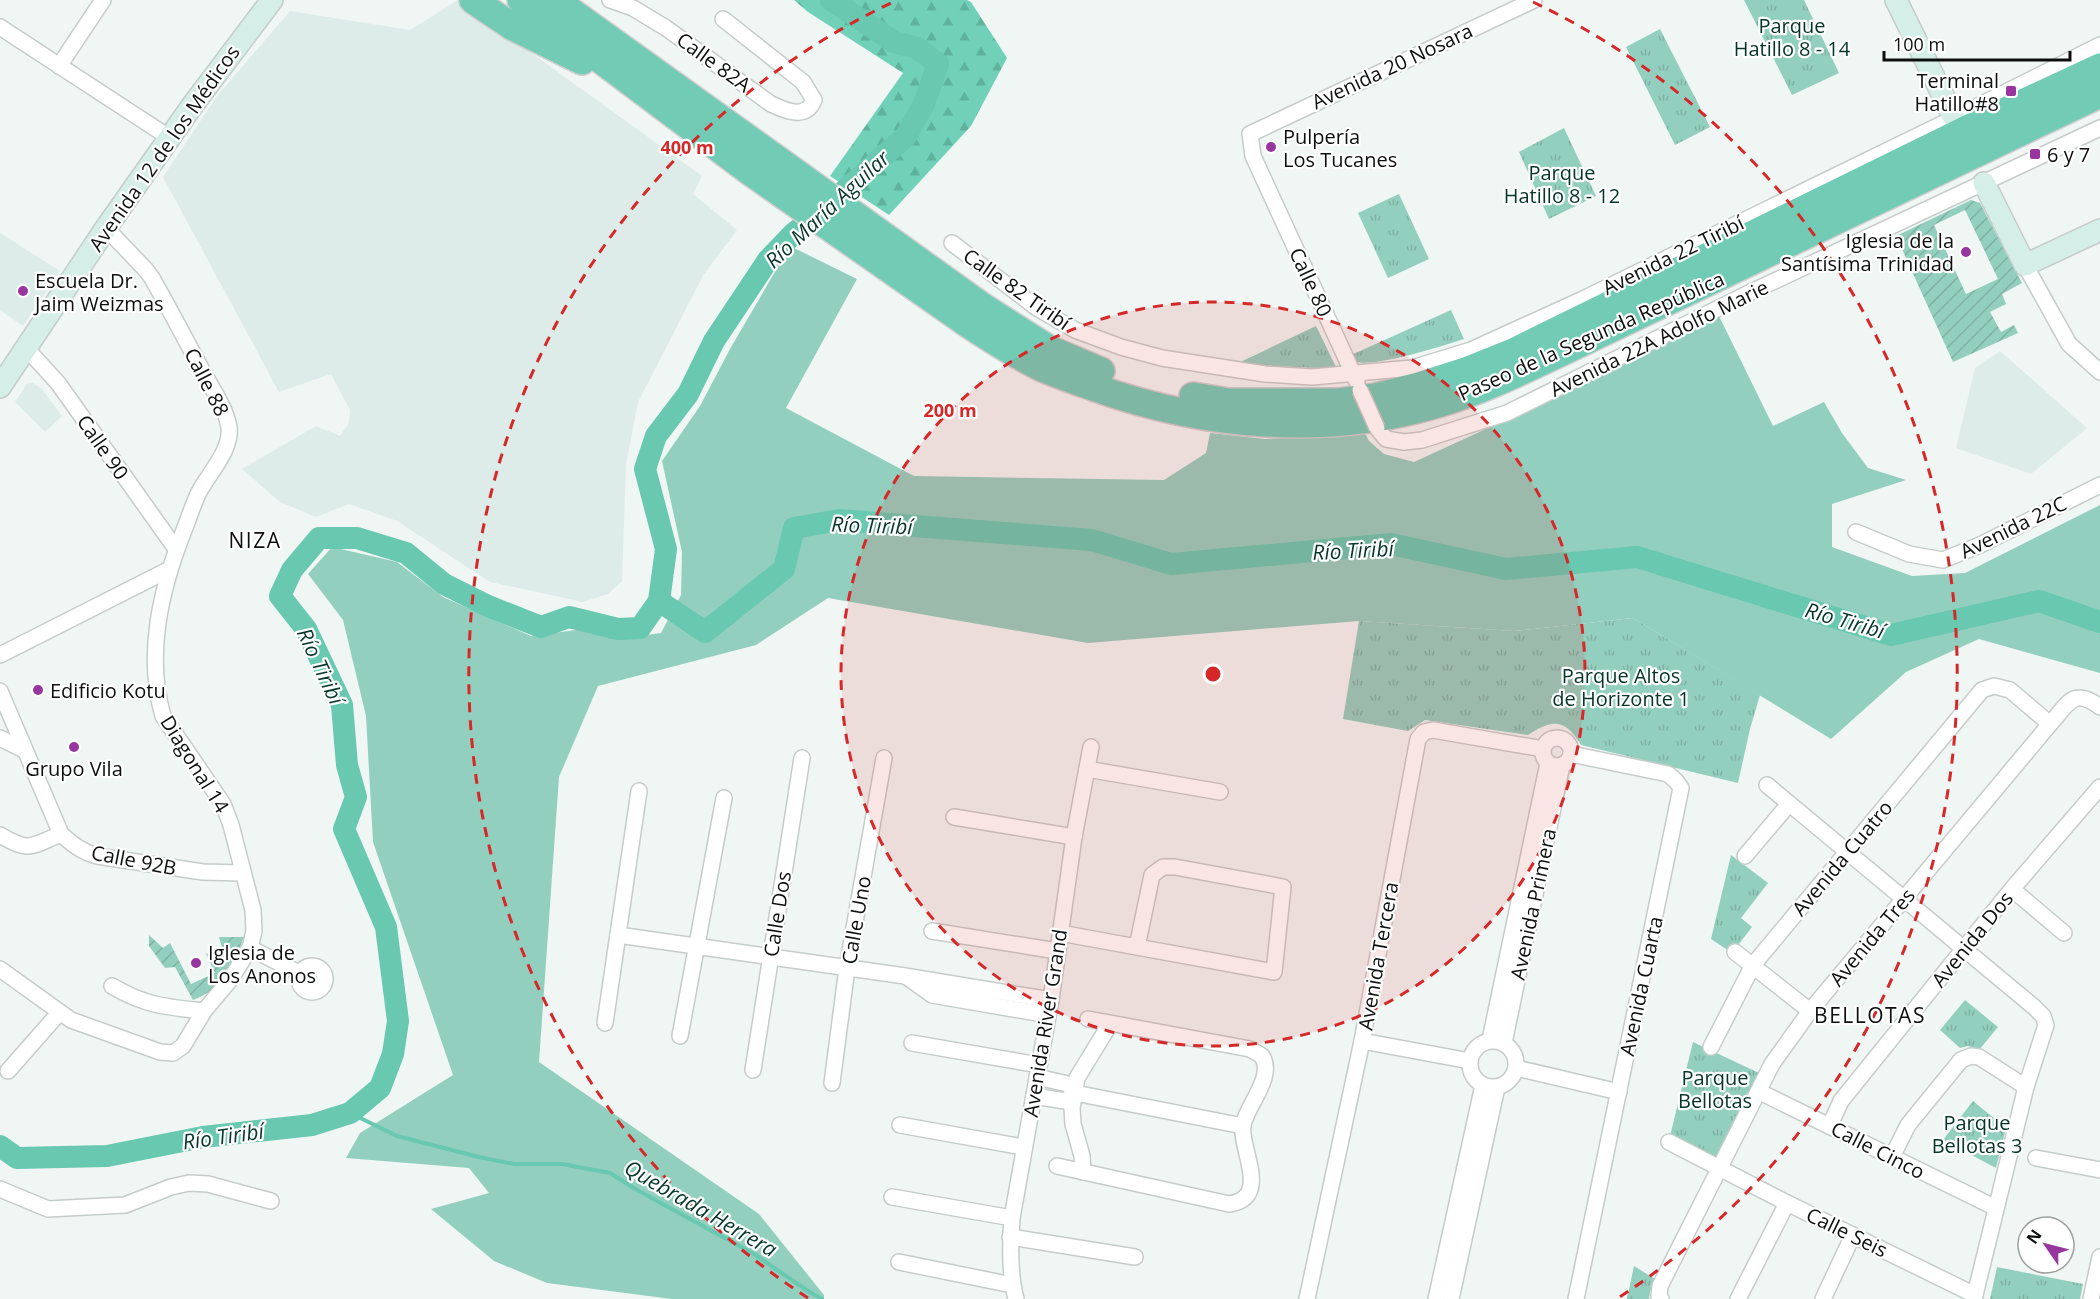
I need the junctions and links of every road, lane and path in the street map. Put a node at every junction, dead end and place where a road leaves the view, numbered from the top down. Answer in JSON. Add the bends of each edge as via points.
{"nodes":[{"id":1,"x":103,"y":0,"type":"edge"},
{"id":2,"x":272,"y":0,"type":"edge"},
{"id":3,"x":473,"y":0,"type":"edge"},
{"id":4,"x":521,"y":0,"type":"edge"},
{"id":5,"x":555,"y":0,"type":"edge"},
{"id":6,"x":589,"y":0,"type":"edge"},
{"id":7,"x":610,"y":0,"type":"edge"},
{"id":8,"x":1534,"y":0,"type":"edge"},
{"id":9,"x":1896,"y":0,"type":"edge"},
{"id":10,"x":723,"y":19,"type":"dead end"},
{"id":11,"x":0,"y":27,"type":"edge"},
{"id":12,"x":596,"y":30,"type":"junction"},
{"id":13,"x":2100,"y":45,"type":"edge"},
{"id":14,"x":59,"y":66,"type":"junction"},
{"id":15,"x":2100,"y":67,"type":"edge"},
{"id":16,"x":640,"y":90,"type":"junction"},
{"id":17,"x":2100,"y":94,"type":"edge"},
{"id":18,"x":1966,"y":121,"type":"junction"},
{"id":19,"x":2100,"y":128,"type":"edge"},
{"id":20,"x":1250,"y":134,"type":"joint"},
{"id":21,"x":170,"y":138,"type":"junction"},
{"id":22,"x":756,"y":160,"type":"junction"},
{"id":23,"x":1984,"y":183,"type":"junction"},
{"id":24,"x":106,"y":228,"type":"junction"},
{"id":25,"x":2100,"y":230,"type":"edge"},
{"id":26,"x":952,"y":243,"type":"dead end"},
{"id":27,"x":878,"y":247,"type":"junction"},
{"id":28,"x":2025,"y":265,"type":"junction"},
{"id":29,"x":26,"y":348,"type":"junction"},
{"id":30,"x":1222,"y":369,"type":"joint"},
{"id":31,"x":2100,"y":372,"type":"edge"},
{"id":32,"x":1353,"y":374,"type":"junction"},
{"id":33,"x":2,"y":379,"type":"edge"},
{"id":34,"x":1377,"y":428,"type":"joint"},
{"id":35,"x":2100,"y":484,"type":"edge"},
{"id":36,"x":1856,"y":532,"type":"dead end"},
{"id":37,"x":176,"y":549,"type":"junction"},
{"id":38,"x":168,"y":570,"type":"junction"},
{"id":39,"x":0,"y":655,"type":"edge"},
{"id":40,"x":0,"y":691,"type":"edge"},
{"id":41,"x":2100,"y":707,"type":"edge"},
{"id":42,"x":2050,"y":724,"type":"junction"},
{"id":43,"x":0,"y":738,"type":"edge"},
{"id":44,"x":1091,"y":747,"type":"dead end"},
{"id":45,"x":24,"y":750,"type":"junction"},
{"id":46,"x":802,"y":758,"type":"dead end"},
{"id":47,"x":884,"y":758,"type":"dead end"},
{"id":48,"x":1556,"y":758,"type":"junction"},
{"id":49,"x":1087,"y":769,"type":"junction"},
{"id":50,"x":1767,"y":786,"type":"dead end"},
{"id":51,"x":2100,"y":787,"type":"edge"},
{"id":52,"x":639,"y":791,"type":"dead end"},
{"id":53,"x":1220,"y":792,"type":"dead end"},
{"id":54,"x":724,"y":798,"type":"dead end"},
{"id":55,"x":1789,"y":804,"type":"junction"},
{"id":56,"x":954,"y":817,"type":"dead end"},
{"id":57,"x":61,"y":834,"type":"junction"},
{"id":58,"x":0,"y":835,"type":"edge"},
{"id":59,"x":1074,"y":837,"type":"junction"},
{"id":60,"x":1847,"y":851,"type":"junction"},
{"id":61,"x":1745,"y":856,"type":"dead end"},
{"id":62,"x":243,"y":873,"type":"junction"},
{"id":63,"x":2012,"y":889,"type":"junction"},
{"id":64,"x":1905,"y":898,"type":"junction"},
{"id":65,"x":932,"y":931,"type":"dead end"},
{"id":66,"x":1060,"y":933,"type":"junction"},
{"id":67,"x":2064,"y":933,"type":"dead end"},
{"id":68,"x":618,"y":935,"type":"junction"},
{"id":69,"x":697,"y":946,"type":"junction"},
{"id":70,"x":1137,"y":947,"type":"junction"},
{"id":71,"x":250,"y":948,"type":"junction"},
{"id":72,"x":1964,"y":948,"type":"junction"},
{"id":73,"x":1058,"y":951,"type":"junction"},
{"id":74,"x":1734,"y":952,"type":"dead end"},
{"id":75,"x":770,"y":956,"type":"junction"},
{"id":76,"x":1753,"y":965,"type":"junction"},
{"id":77,"x":847,"y":968,"type":"junction"},
{"id":78,"x":0,"y":969,"type":"edge"},
{"id":79,"x":299,"y":973,"type":"dead end"},
{"id":80,"x":112,"y":986,"type":"dead end"},
{"id":81,"x":1049,"y":1007,"type":"junction"},
{"id":82,"x":204,"y":1011,"type":"junction"},
{"id":83,"x":1810,"y":1011,"type":"junction"},
{"id":84,"x":59,"y":1013,"type":"junction"},
{"id":85,"x":1088,"y":1019,"type":"dead end"},
{"id":86,"x":605,"y":1023,"type":"dead end"},
{"id":87,"x":1110,"y":1024,"type":"junction"},
{"id":88,"x":680,"y":1036,"type":"dead end"},
{"id":89,"x":1362,"y":1041,"type":"junction"},
{"id":90,"x":1497,"y":1042,"type":"junction"},
{"id":91,"x":912,"y":1043,"type":"dead end"},
{"id":92,"x":1711,"y":1047,"type":"dead end"},
{"id":93,"x":1470,"y":1061,"type":"junction"},
{"id":94,"x":1516,"y":1068,"type":"junction"},
{"id":95,"x":753,"y":1070,"type":"dead end"},
{"id":96,"x":8,"y":1071,"type":"dead end"},
{"id":97,"x":1038,"y":1071,"type":"junction"},
{"id":98,"x":832,"y":1083,"type":"dead end"},
{"id":99,"x":1490,"y":1086,"type":"junction"},
{"id":100,"x":2026,"y":1088,"type":"junction"},
{"id":101,"x":1619,"y":1092,"type":"junction"},
{"id":102,"x":1760,"y":1092,"type":"junction"},
{"id":103,"x":1075,"y":1093,"type":"junction"},
{"id":104,"x":1034,"y":1096,"type":"junction"},
{"id":105,"x":900,"y":1125,"type":"dead end"},
{"id":106,"x":1830,"y":1125,"type":"junction"},
{"id":107,"x":1243,"y":1126,"type":"junction"},
{"id":108,"x":1669,"y":1142,"type":"dead end"},
{"id":109,"x":1023,"y":1147,"type":"junction"},
{"id":110,"x":1892,"y":1157,"type":"junction"},
{"id":111,"x":2036,"y":1158,"type":"dead end"},
{"id":112,"x":1057,"y":1166,"type":"dead end"},
{"id":113,"x":1720,"y":1169,"type":"junction"},
{"id":114,"x":2100,"y":1170,"type":"edge"},
{"id":115,"x":1083,"y":1172,"type":"junction"},
{"id":116,"x":0,"y":1189,"type":"edge"},
{"id":117,"x":892,"y":1197,"type":"dead end"},
{"id":118,"x":271,"y":1201,"type":"dead end"},
{"id":119,"x":1787,"y":1203,"type":"junction"},
{"id":120,"x":1996,"y":1208,"type":"junction"},
{"id":121,"x":1012,"y":1218,"type":"junction"},
{"id":122,"x":1853,"y":1235,"type":"junction"},
{"id":123,"x":1010,"y":1237,"type":"junction"},
{"id":124,"x":1135,"y":1257,"type":"dead end"},
{"id":125,"x":2100,"y":1257,"type":"edge"},
{"id":126,"x":899,"y":1262,"type":"dead end"},
{"id":127,"x":1014,"y":1292,"type":"edge"},
{"id":128,"x":1975,"y":1297,"type":"edge"},
{"id":129,"x":1660,"y":1298,"type":"edge"},
{"id":130,"x":1307,"y":1299,"type":"edge"},
{"id":131,"x":1436,"y":1299,"type":"edge"},
{"id":132,"x":1451,"y":1299,"type":"edge"},
{"id":133,"x":1576,"y":1299,"type":"edge"},
{"id":134,"x":1738,"y":1299,"type":"edge"},
{"id":135,"x":1822,"y":1299,"type":"edge"},
{"id":136,"x":2091,"y":1299,"type":"edge"}],
"edges":[{"from":1,"to":14,"type":"street"},
{"from":2,"to":21,"type":"main road","name":"Avenida 12 de los Médicos"},
{"from":3,"to":16,"type":"highway","via":[[513,27]]},
{"from":4,"to":16,"type":"highway","name":"Paseo de la Segunda República"},
{"from":5,"to":12,"type":"highway","name":"Paseo de la Segunda República"},
{"from":6,"to":12,"type":"highway"},
{"from":7,"to":10,"type":"street","name":"Calle 82A","via":[[633,8],[666,28],[778,107],[797,113],[811,106],[813,100],[803,82]]},
{"from":8,"to":20,"type":"street","name":"Avenida 20 Nosara"},
{"from":9,"to":18,"type":"main road"},
{"from":11,"to":14,"type":"street"},
{"from":12,"to":22,"type":"highway","name":"Paseo de la Segunda República"},
{"from":13,"to":18,"type":"street","name":"Avenida 22 Tiribí"},
{"from":14,"to":21,"type":"street"},
{"from":15,"to":18,"type":"highway","name":"Paseo de la Segunda República"},
{"from":16,"to":22,"type":"highway","name":"Paseo de la Segunda República"},
{"from":17,"to":27,"type":"highway","name":"Paseo de la Segunda República","via":[[1508,378],[1441,403],[1380,418],[1305,424],[1231,421],[1114,395],[1043,368],[1005,348]]},
{"from":18,"to":27,"type":"highway","name":"Paseo de la Segunda República","via":[[1513,352],[1409,388],[1338,402],[1229,402],[1154,387],[1090,368],[1049,349]]},
{"from":18,"to":32,"type":"street","name":"Avenida 22 Tiribí","via":[[1471,350],[1412,368]]},
{"from":19,"to":23,"type":"street","name":"Avenida 22A Adolfo Marie"},
{"from":20,"to":32,"type":"street","name":"Calle 80","via":[[1254,156]]},
{"from":21,"to":24,"type":"main road","name":"Avenida 12 de los Médicos"},
{"from":22,"to":27,"type":"highway","name":"Paseo de la Segunda República"},
{"from":23,"to":28,"type":"main road"},
{"from":23,"to":34,"type":"street","name":"Avenida 22A Adolfo Marie","via":[[1507,413],[1404,442],[1386,439]]},
{"from":24,"to":29,"type":"main road","name":"Avenida 12 de los Médicos"},
{"from":24,"to":37,"type":"street","name":"Calle 88","via":[[152,278],[217,397],[229,427],[225,449],[198,494]]},
{"from":25,"to":28,"type":"main road"},
{"from":26,"to":30,"type":"street","name":"Calle 82 Tiribí","via":[[1037,308],[1075,330],[1162,358]]},
{"from":28,"to":31,"type":"street","via":[[2069,344]]},
{"from":29,"to":33,"type":"main road","name":"Avenida 12 de los Médicos"},
{"from":29,"to":37,"type":"street","name":"Calle 90","via":[[58,383]]},
{"from":30,"to":32,"type":"street","name":"Avenida 22 Tiribí","via":[[1312,377]]},
{"from":32,"to":34,"type":"street","name":"Calle 80","bridge":true},
{"from":35,"to":36,"type":"street","name":"Avenida 22C","via":[[1943,560],[1909,554]]},
{"from":37,"to":38,"type":"street","name":"Diagonal 14"},
{"from":38,"to":39,"type":"street"},
{"from":38,"to":62,"type":"street","name":"Diagonal 14","via":[[156,626],[159,702],[163,716],[222,804]]},
{"from":40,"to":45,"type":"street"},
{"from":41,"to":42,"type":"street","via":[[2086,697],[2079,697]]},
{"from":42,"to":60,"type":"street","name":"Avenida Cuatro","via":[[2010,690],[1994,686],[1982,690]]},
{"from":42,"to":64,"type":"street","name":"Avenida Tres"},
{"from":43,"to":45,"type":"street"},
{"from":44,"to":49,"type":"street","name":"Avenida River Grand"},
{"from":45,"to":57,"type":"street"},
{"from":46,"to":75,"type":"street","name":"Calle Dos"},
{"from":47,"to":77,"type":"street","name":"Calle Uno"},
{"from":48,"to":89,"type":"street","name":"Avenida Tercera","via":[[1432,730],[1418,739]]},
{"from":48,"to":90,"type":"street","name":"Avenida Primera"},
{"from":48,"to":101,"type":"street","name":"Avenida Cuarta","via":[[1668,774],[1681,788]]},
{"from":49,"to":53,"type":"street"},
{"from":49,"to":59,"type":"street","name":"Avenida River Grand"},
{"from":50,"to":55,"type":"street"},
{"from":51,"to":63,"type":"street","name":"Avenida Dos"},
{"from":52,"to":68,"type":"street"},
{"from":54,"to":69,"type":"street"},
{"from":55,"to":60,"type":"street"},
{"from":55,"to":61,"type":"street"},
{"from":56,"to":59,"type":"street"},
{"from":57,"to":58,"type":"street","via":[[27,848]]},
{"from":57,"to":62,"type":"street","name":"Calle 92B","via":[[73,845],[97,856],[202,872]]},
{"from":59,"to":66,"type":"street","name":"Avenida River Grand"},
{"from":60,"to":64,"type":"street"},
{"from":60,"to":76,"type":"street","name":"Avenida Cuatro"},
{"from":62,"to":71,"type":"street","name":"Diagonal 14","via":[[253,910]]},
{"from":63,"to":67,"type":"street"},
{"from":63,"to":72,"type":"street","name":"Avenida Dos"},
{"from":64,"to":72,"type":"street"},
{"from":64,"to":83,"type":"street","name":"Avenida Tres"},
{"from":65,"to":73,"type":"street"},
{"from":66,"to":70,"type":"street"},
{"from":66,"to":73,"type":"street","name":"Avenida River Grand"},
{"from":68,"to":69,"type":"street"},
{"from":68,"to":86,"type":"street"},
{"from":69,"to":75,"type":"street"},
{"from":69,"to":88,"type":"street"},
{"from":70,"to":70,"type":"street","via":[[1274,972],[1283,887],[1163,867],[1152,875]]},
{"from":71,"to":79,"type":"street"},
{"from":71,"to":82,"type":"street"},
{"from":72,"to":100,"type":"street","via":[[2043,1016],[2046,1025]]},
{"from":72,"to":106,"type":"street","name":"Avenida Dos","via":[[1841,1101]]},
{"from":73,"to":81,"type":"street","name":"Avenida River Grand"},
{"from":74,"to":76,"type":"street"},
{"from":75,"to":77,"type":"street"},
{"from":75,"to":95,"type":"street","name":"Calle Dos"},
{"from":76,"to":83,"type":"street"},
{"from":76,"to":92,"type":"street","name":"Avenida Cuatro"},
{"from":77,"to":81,"type":"street"},
{"from":77,"to":98,"type":"street","name":"Calle Uno"},
{"from":78,"to":84,"type":"street"},
{"from":80,"to":82,"type":"street","via":[[152,1005]]},
{"from":81,"to":97,"type":"street","name":"Avenida River Grand"},
{"from":82,"to":84,"type":"street","via":[[183,1046],[173,1053],[95,1030]]},
{"from":83,"to":102,"type":"street","name":"Avenida Tres","via":[[1772,1064]]},
{"from":84,"to":96,"type":"street"},
{"from":85,"to":87,"type":"street"},
{"from":87,"to":103,"type":"street","via":[[1077,1078]]},
{"from":87,"to":107,"type":"street","via":[[1250,1049],[1262,1056],[1266,1066],[1264,1077]]},
{"from":89,"to":93,"type":"street"},
{"from":89,"to":130,"type":"street","name":"Avenida Tercera"},
{"from":90,"to":93,"type":"street","via":[[1480,1044]]},
{"from":90,"to":94,"type":"street","via":[[1511,1049]]},
{"from":91,"to":97,"type":"street"},
{"from":93,"to":99,"type":"street","via":[[1475,1079]]},
{"from":94,"to":99,"type":"street","via":[[1506,1083]]},
{"from":94,"to":101,"type":"street"},
{"from":97,"to":103,"type":"street","via":[[1068,1083]]},
{"from":97,"to":104,"type":"street","name":"Avenida River Grand"},
{"from":99,"to":131,"type":"street"},
{"from":99,"to":132,"type":"street"},
{"from":100,"to":110,"type":"street","via":[[1979,1057],[1961,1060],[1908,1125]]},
{"from":100,"to":120,"type":"street"},
{"from":101,"to":133,"type":"street","name":"Avenida Cuarta"},
{"from":102,"to":106,"type":"street","name":"Calle Cinco"},
{"from":102,"to":113,"type":"street","name":"Avenida Tres"},
{"from":103,"to":104,"type":"street","via":[[1062,1102]]},
{"from":103,"to":107,"type":"street"},
{"from":103,"to":115,"type":"street","via":[[1073,1124]]},
{"from":104,"to":109,"type":"street","name":"Avenida River Grand"},
{"from":105,"to":109,"type":"street"},
{"from":106,"to":110,"type":"street","name":"Calle Cinco"},
{"from":107,"to":115,"type":"street","via":[[1251,1180],[1240,1203],[1229,1204]]},
{"from":108,"to":113,"type":"street","name":"Calle Seis"},
{"from":109,"to":121,"type":"street","name":"Avenida River Grand"},
{"from":110,"to":120,"type":"street","name":"Calle Cinco"},
{"from":111,"to":114,"type":"street"},
{"from":112,"to":115,"type":"street"},
{"from":113,"to":119,"type":"street","name":"Calle Seis"},
{"from":113,"to":129,"type":"street","name":"Avenida Tres","via":[[1659,1286]]},
{"from":116,"to":118,"type":"street","via":[[48,1209],[125,1205],[189,1183],[208,1184]]},
{"from":117,"to":121,"type":"street"},
{"from":119,"to":122,"type":"street","name":"Calle Seis"},
{"from":119,"to":134,"type":"street"},
{"from":120,"to":128,"type":"street"},
{"from":121,"to":123,"type":"street","name":"Avenida River Grand"},
{"from":122,"to":128,"type":"street","name":"Calle Seis"},
{"from":122,"to":135,"type":"street"},
{"from":123,"to":124,"type":"street"},
{"from":123,"to":127,"type":"street","name":"Avenida River Grand"},
{"from":125,"to":136,"type":"street"},
{"from":126,"to":127,"type":"street"}]}
